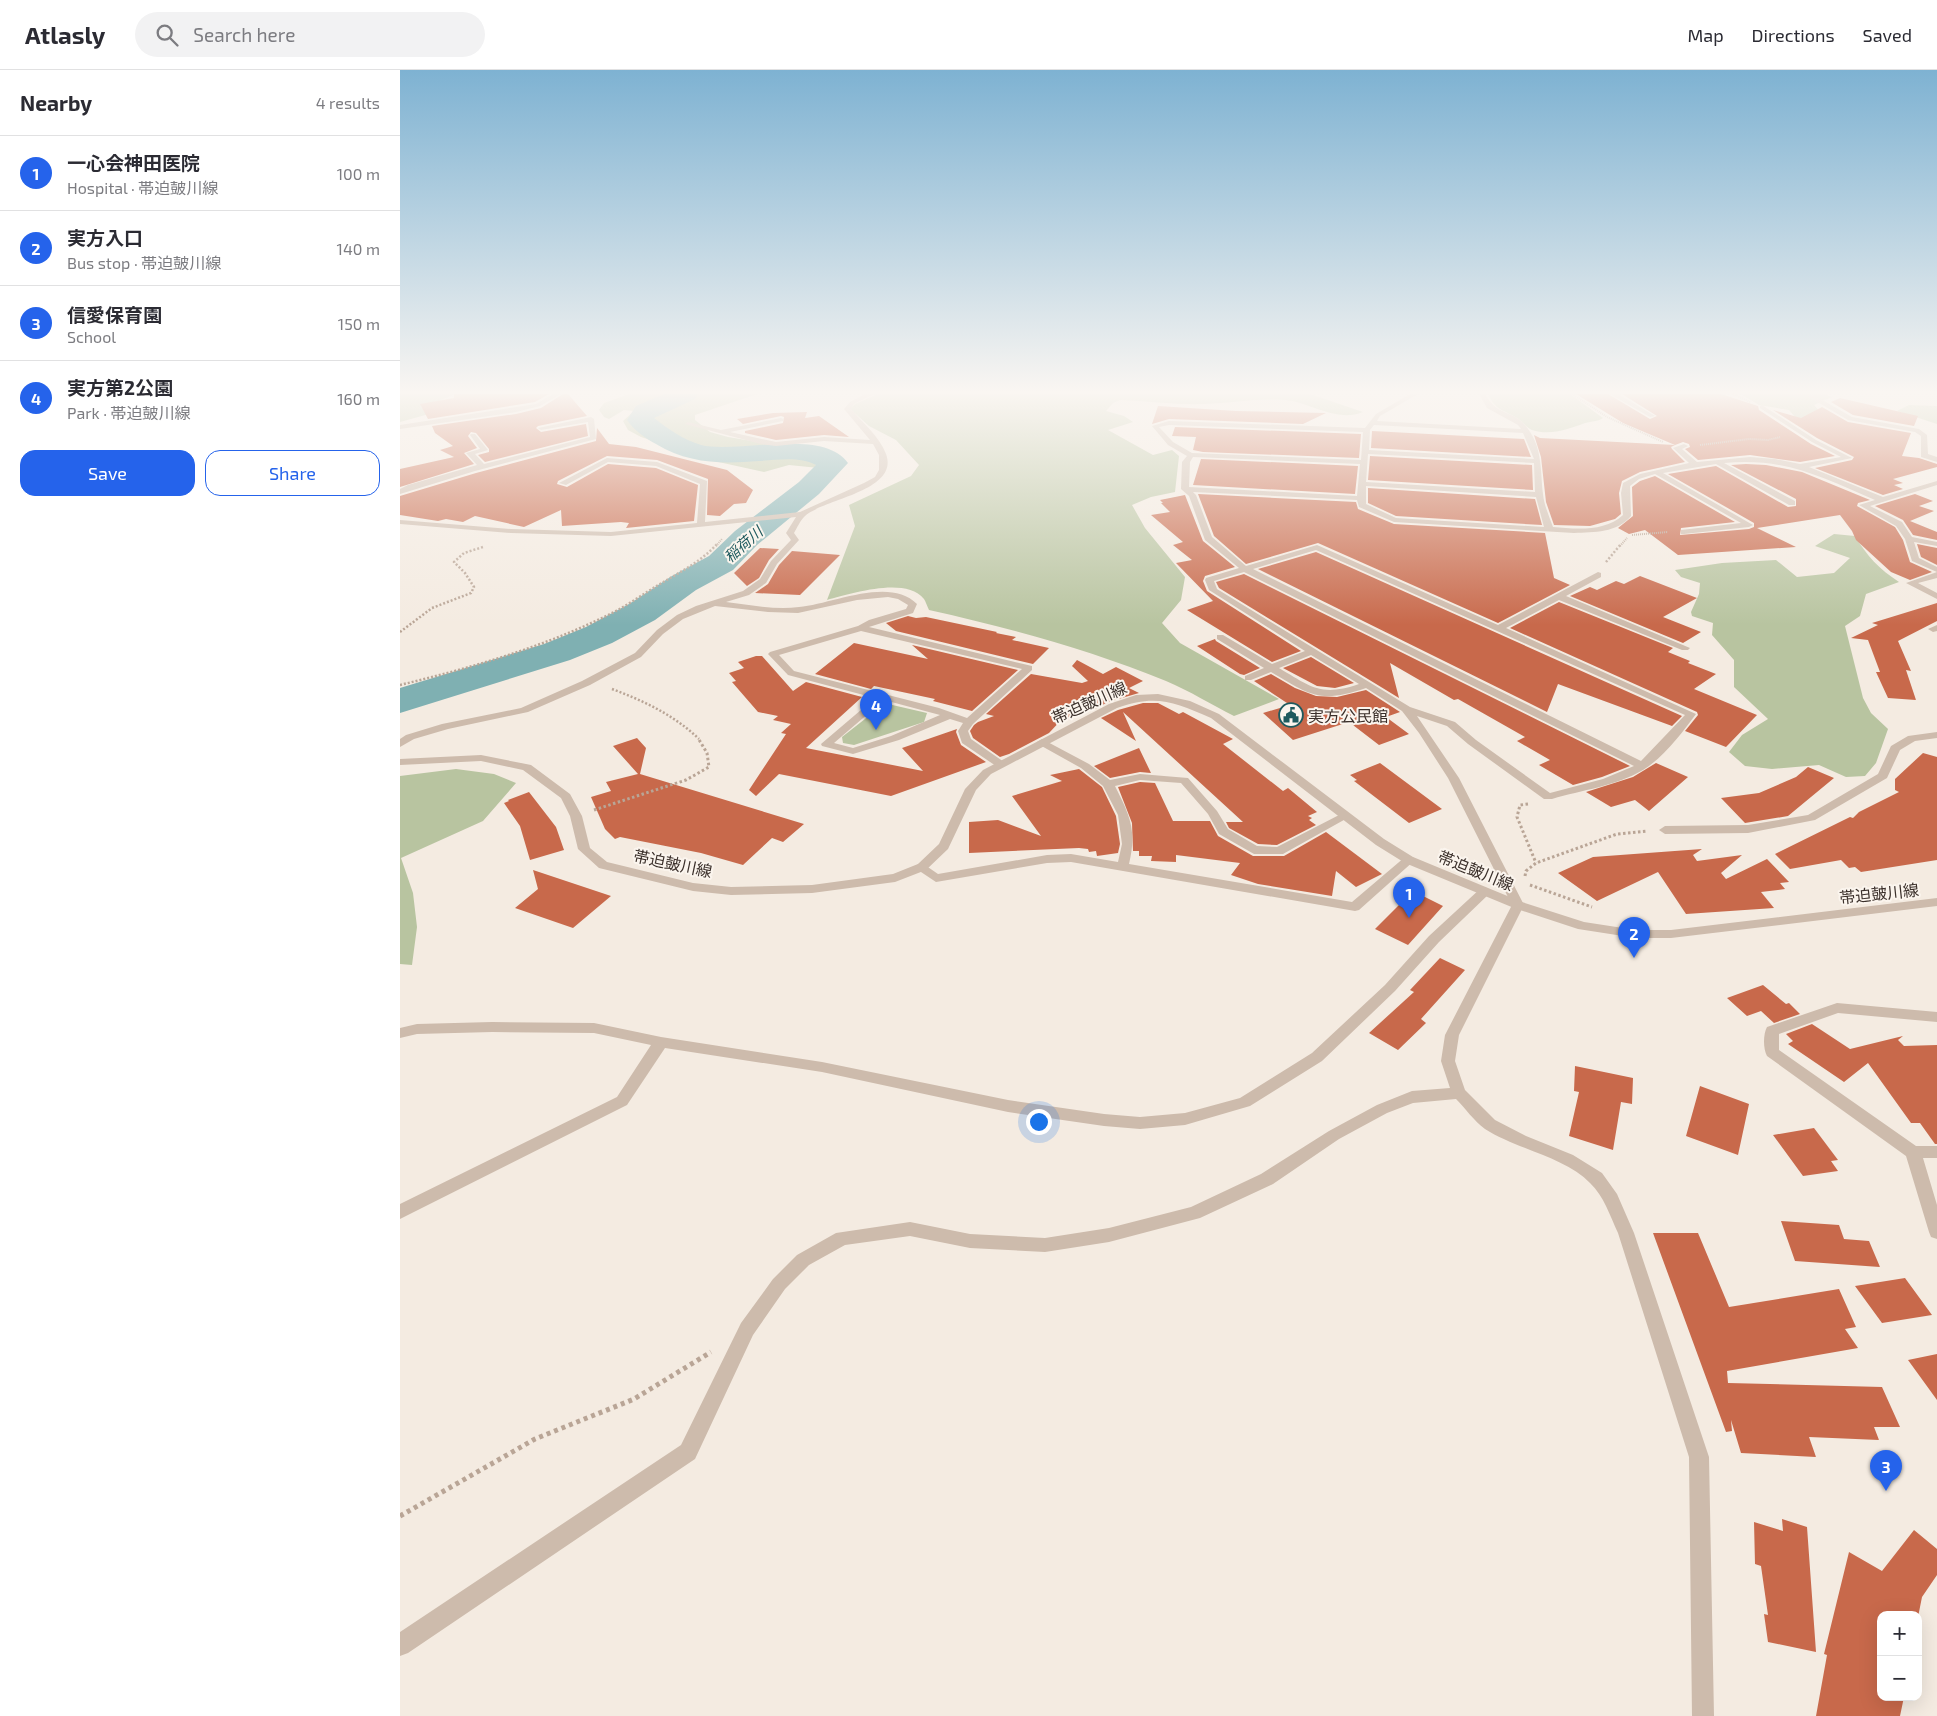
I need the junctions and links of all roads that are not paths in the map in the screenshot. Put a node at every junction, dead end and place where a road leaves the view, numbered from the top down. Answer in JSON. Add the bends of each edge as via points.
{"nodes":[{"id":1,"x":466,"y":471,"type":"edge"},
{"id":2,"x":586,"y":471,"type":"edge"},
{"id":3,"x":674,"y":471,"type":"edge"},
{"id":4,"x":882,"y":471,"type":"edge"},
{"id":5,"x":1186,"y":471,"type":"edge"},
{"id":6,"x":1363,"y":471,"type":"edge"},
{"id":7,"x":1538,"y":471,"type":"edge"},
{"id":8,"x":1663,"y":471,"type":"edge"},
{"id":9,"x":1734,"y":471,"type":"edge"},
{"id":10,"x":1813,"y":471,"type":"edge"},
{"id":11,"x":1656,"y":472,"type":"junction"},
{"id":12,"x":563,"y":483,"type":"dead end"},
{"id":13,"x":1937,"y":483,"type":"edge"},
{"id":14,"x":1362,"y":484,"type":"junction"},
{"id":15,"x":1185,"y":489,"type":"junction"},
{"id":16,"x":400,"y":492,"type":"edge"},
{"id":17,"x":1539,"y":495,"type":"junction"},
{"id":18,"x":1361,"y":498,"type":"junction"},
{"id":19,"x":1883,"y":500,"type":"junction"},
{"id":20,"x":1792,"y":503,"type":"dead end"},
{"id":21,"x":798,"y":515,"type":"junction"},
{"id":22,"x":400,"y":522,"type":"edge"},
{"id":23,"x":701,"y":526,"type":"junction"},
{"id":24,"x":1549,"y":529,"type":"junction"},
{"id":25,"x":1684,"y":532,"type":"road end"},
{"id":26,"x":1909,"y":540,"type":"junction"},
{"id":27,"x":1937,"y":544,"type":"edge"},
{"id":28,"x":1245,"y":569,"type":"junction"},
{"id":29,"x":1937,"y":570,"type":"edge"},
{"id":30,"x":1598,"y":575,"type":"road end"},
{"id":31,"x":1937,"y":575,"type":"edge"},
{"id":32,"x":1558,"y":596,"type":"junction"},
{"id":33,"x":1937,"y":596,"type":"edge"},
{"id":34,"x":716,"y":604,"type":"junction"},
{"id":35,"x":860,"y":628,"type":"junction"},
{"id":36,"x":1499,"y":628,"type":"junction"},
{"id":37,"x":1220,"y":637,"type":"dead end"},
{"id":38,"x":1685,"y":648,"type":"dead end"},
{"id":39,"x":1310,"y":652,"type":"junction"},
{"id":40,"x":1271,"y":668,"type":"junction"},
{"id":41,"x":1248,"y":678,"type":"dead end"},
{"id":42,"x":1366,"y":685,"type":"junction"},
{"id":43,"x":882,"y":697,"type":"junction"},
{"id":44,"x":1406,"y":709,"type":"junction"},
{"id":45,"x":950,"y":716,"type":"junction"},
{"id":46,"x":969,"y":722,"type":"junction"},
{"id":47,"x":1937,"y":735,"type":"edge"},
{"id":48,"x":1042,"y":742,"type":"junction"},
{"id":49,"x":400,"y":744,"type":"edge"},
{"id":50,"x":400,"y":762,"type":"edge"},
{"id":51,"x":1000,"y":764,"type":"junction"},
{"id":52,"x":1642,"y":766,"type":"junction"},
{"id":53,"x":1108,"y":784,"type":"junction"},
{"id":54,"x":1345,"y":816,"type":"junction"},
{"id":55,"x":1665,"y":830,"type":"road end"},
{"id":56,"x":1409,"y":860,"type":"junction"},
{"id":57,"x":1123,"y":866,"type":"junction"},
{"id":58,"x":922,"y":867,"type":"junction"},
{"id":59,"x":1485,"y":890,"type":"junction"},
{"id":60,"x":1937,"y":902,"type":"edge"},
{"id":61,"x":1518,"y":905,"type":"junction"},
{"id":62,"x":1937,"y":1017,"type":"edge"},
{"id":63,"x":400,"y":1033,"type":"edge"},
{"id":64,"x":661,"y":1042,"type":"junction"},
{"id":65,"x":1459,"y":1093,"type":"junction"},
{"id":66,"x":1913,"y":1152,"type":"junction"},
{"id":67,"x":1937,"y":1152,"type":"edge"},
{"id":68,"x":400,"y":1212,"type":"edge"},
{"id":69,"x":1937,"y":1232,"type":"edge"},
{"id":70,"x":400,"y":1646,"type":"edge"},
{"id":71,"x":1703,"y":1716,"type":"edge"}],
"edges":[{"from":1,"to":16,"type":"street"},
{"from":2,"to":12,"type":"street"},
{"from":3,"to":23,"type":"street","via":[[704,483]]},
{"from":4,"to":21,"type":"street","via":[[867,486]]},
{"from":5,"to":15,"type":"street"},
{"from":6,"to":14,"type":"street"},
{"from":7,"to":17,"type":"street"},
{"from":8,"to":11,"type":"street"},
{"from":9,"to":20,"type":"street"},
{"from":10,"to":19,"type":"street"},
{"from":11,"to":24,"type":"street","via":[[1626,485],[1627,516],[1621,523],[1596,530]]},
{"from":11,"to":25,"type":"street","via":[[1749,525]]},
{"from":13,"to":19,"type":"street"},
{"from":14,"to":17,"type":"street"},
{"from":14,"to":18,"type":"street"},
{"from":15,"to":18,"type":"street"},
{"from":15,"to":28,"type":"street","via":[[1192,495],[1208,538]]},
{"from":17,"to":24,"type":"street"},
{"from":18,"to":24,"type":"street","via":[[1362,505],[1394,520]]},
{"from":19,"to":26,"type":"street","via":[[1863,505],[1900,524]]},
{"from":21,"to":23,"type":"street"},
{"from":21,"to":34,"type":"street","via":[[790,533],[795,540],[763,581],[746,593]]},
{"from":22,"to":23,"type":"street","via":[[511,531],[611,534]]},
{"from":26,"to":27,"type":"street"},
{"from":26,"to":29,"type":"street","via":[[1915,559]]},
{"from":28,"to":36,"type":"street","via":[[1317,547]]},
{"from":28,"to":39,"type":"street","via":[[1209,580],[1213,590]]},
{"from":28,"to":52,"type":"street"},
{"from":30,"to":32,"type":"street"},
{"from":31,"to":33,"type":"street","via":[[1910,583]]},
{"from":32,"to":36,"type":"street"},
{"from":32,"to":38,"type":"street"},
{"from":34,"to":35,"type":"street","via":[[798,610],[865,596],[895,594],[913,604],[910,611]]},
{"from":34,"to":49,"type":"street","via":[[680,617],[638,655],[586,683],[524,710],[446,726],[410,737]]},
{"from":35,"to":43,"type":"street","via":[[773,654],[791,673]]},
{"from":35,"to":46,"type":"street","via":[[1029,668]]},
{"from":36,"to":52,"type":"street","via":[[1691,714]]},
{"from":37,"to":40,"type":"street"},
{"from":39,"to":40,"type":"street"},
{"from":39,"to":42,"type":"street"},
{"from":40,"to":41,"type":"street"},
{"from":40,"to":42,"type":"street","via":[[1310,691],[1329,694]]},
{"from":42,"to":44,"type":"street"},
{"from":43,"to":45,"type":"street"},
{"from":43,"to":45,"type":"street","via":[[826,744],[853,751]]},
{"from":44,"to":52,"type":"street","via":[[1451,724],[1548,797],[1611,781]]},
{"from":44,"to":61,"type":"street","via":[[1422,727],[1467,804]]},
{"from":45,"to":46,"type":"street"},
{"from":46,"to":51,"type":"street","via":[[963,731],[966,741]]},
{"from":47,"to":55,"type":"street","via":[[1912,738],[1895,748],[1883,776],[1810,818],[1748,829]]},
{"from":48,"to":51,"type":"street","name":"帯迫皷川線"},
{"from":48,"to":53,"type":"street","via":[[1085,766]]},
{"from":48,"to":54,"type":"street","name":"帯迫皷川線","via":[[1113,706],[1136,698],[1158,697],[1186,703],[1214,716]]},
{"from":50,"to":58,"type":"street","name":"帯迫皷川線","via":[[481,758],[527,767],[566,796],[576,816],[584,849],[603,865],[693,887],[731,891],[812,889],[895,878]]},
{"from":51,"to":58,"type":"street","name":"帯迫皷川線","via":[[970,789],[944,846]]},
{"from":53,"to":54,"type":"street","via":[[1140,777],[1184,780],[1213,813],[1223,830],[1254,850],[1279,851]]},
{"from":53,"to":57,"type":"street","via":[[1124,816],[1128,844]]},
{"from":54,"to":56,"type":"street","name":"帯迫皷川線"},
{"from":56,"to":57,"type":"street","via":[[1355,907]]},
{"from":56,"to":59,"type":"street","name":"帯迫皷川線"},
{"from":57,"to":58,"type":"street","via":[[1071,858],[1047,859],[936,878]]},
{"from":59,"to":61,"type":"street","name":"帯迫皷川線"},
{"from":59,"to":64,"type":"street","via":[[1434,939],[1390,988],[1317,1057],[1245,1102],[1185,1119],[1140,1124],[1008,1106],[822,1067]]},
{"from":60,"to":61,"type":"street","name":"帯迫皷川線","via":[[1671,934],[1636,934],[1591,928]]},
{"from":61,"to":65,"type":"street","via":[[1452,1035],[1448,1061]]},
{"from":62,"to":66,"type":"street","via":[[1837,1008],[1772,1031],[1772,1052]]},
{"from":63,"to":64,"type":"street","via":[[417,1029],[492,1027],[594,1028]]},
{"from":64,"to":68,"type":"street","via":[[622,1101]]},
{"from":65,"to":70,"type":"street","via":[[1412,1097],[1397,1103],[1334,1135],[1267,1179],[1194,1213],[1109,1235],[1045,1245],[970,1241],[910,1229],[842,1238],[802,1260],[779,1284],[748,1329],[688,1452]]},
{"from":65,"to":71,"type":"street","via":[[1490,1124],[1567,1159],[1596,1178],[1611,1199],[1626,1233],[1699,1457]]},
{"from":66,"to":67,"type":"street"},
{"from":66,"to":69,"type":"street"}]}
